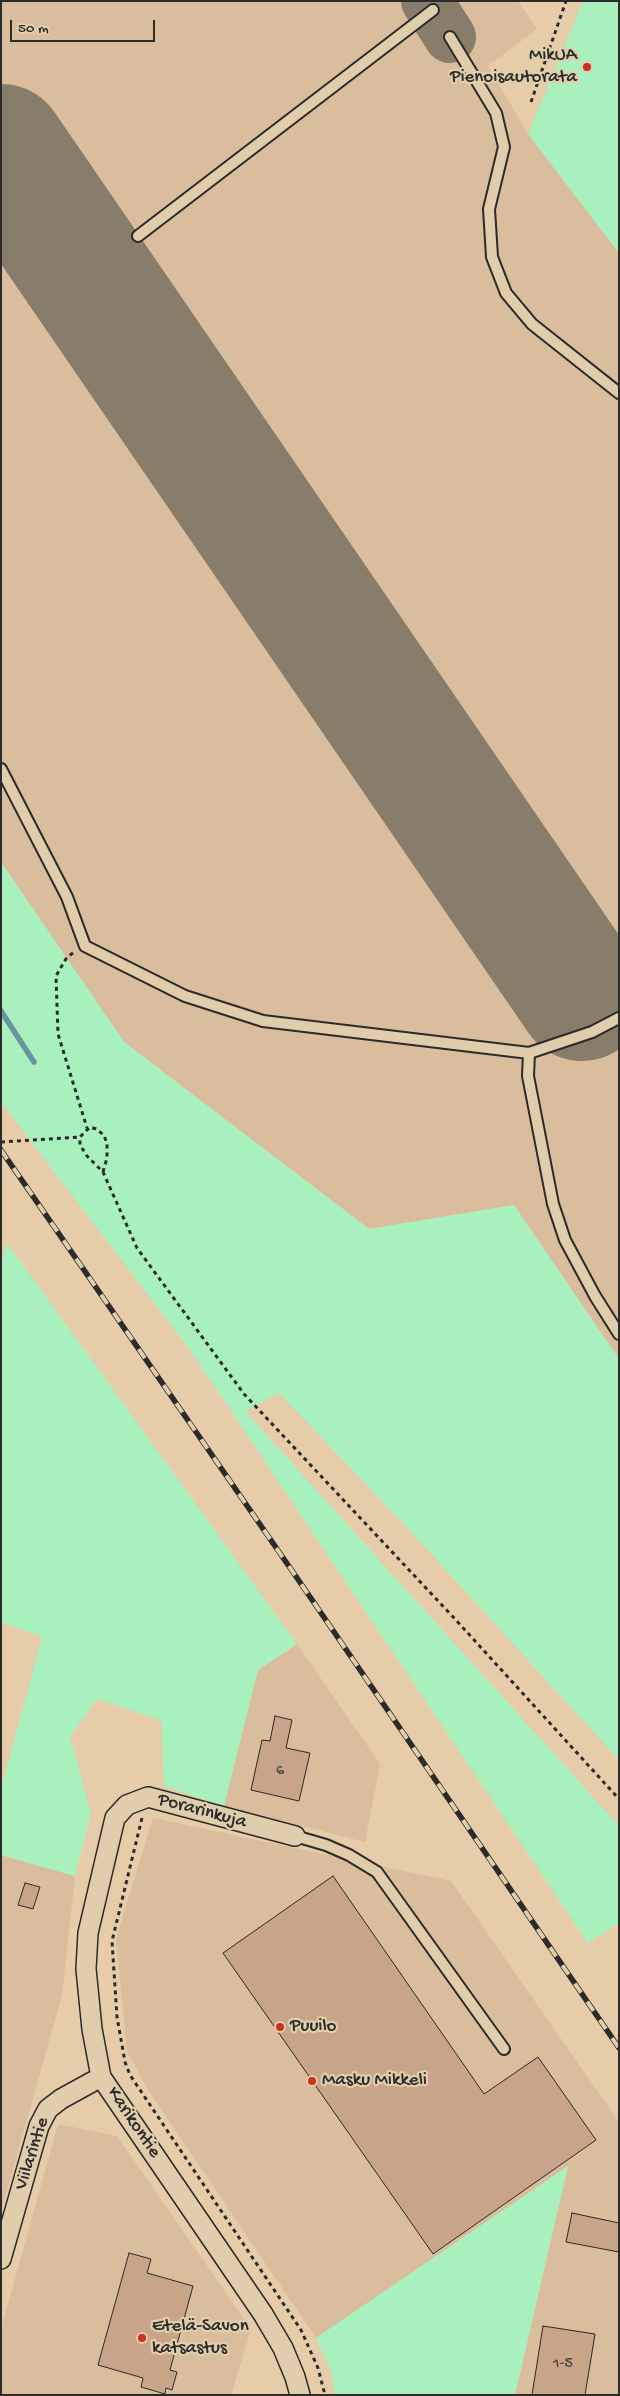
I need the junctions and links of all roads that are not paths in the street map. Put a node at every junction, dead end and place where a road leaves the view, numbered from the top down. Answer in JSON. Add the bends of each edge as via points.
{"nodes":[{"id":1,"x":433,"y":10,"type":"dead end"},
{"id":2,"x":450,"y":37,"type":"dead end"},
{"id":3,"x":138,"y":236,"type":"dead end"},
{"id":4,"x":619,"y":393,"type":"edge"},
{"id":5,"x":1,"y":769,"type":"edge"},
{"id":6,"x":619,"y":1018,"type":"edge"},
{"id":7,"x":528,"y":1053,"type":"junction"},
{"id":8,"x":619,"y":1334,"type":"edge"},
{"id":9,"x":116,"y":1818,"type":"joint"},
{"id":10,"x":295,"y":1836,"type":"joint"},
{"id":11,"x":504,"y":2048,"type":"dead end"},
{"id":12,"x":102,"y":2077,"type":"junction"},
{"id":13,"x":1,"y":2259,"type":"edge"},
{"id":14,"x":300,"y":2395,"type":"edge"}],
"edges":[{"from":1,"to":3,"type":"lane"},
{"from":2,"to":4,"type":"lane","via":[[496,113],[504,147],[489,209],[492,257],[506,293],[532,324]]},
{"from":5,"to":7,"type":"lane","via":[[67,897],[84,946],[185,996],[263,1021]]},
{"from":6,"to":7,"type":"lane","via":[[592,1032]]},
{"from":7,"to":8,"type":"lane","via":[[528,1076],[553,1204],[565,1240]]},
{"from":9,"to":10,"type":"street","name":"Porarinkuja","via":[[127,1805],[148,1797]]},
{"from":9,"to":12,"type":"street","name":"Karikontie","via":[[86,1947],[92,2029]]},
{"from":10,"to":11,"type":"lane","via":[[334,1848],[377,1872]]},
{"from":12,"to":13,"type":"street","name":"Viilarintie","via":[[48,2109],[39,2126]]},
{"from":12,"to":14,"type":"street","name":"Karikontie","via":[[263,2314],[283,2348]]}]}
